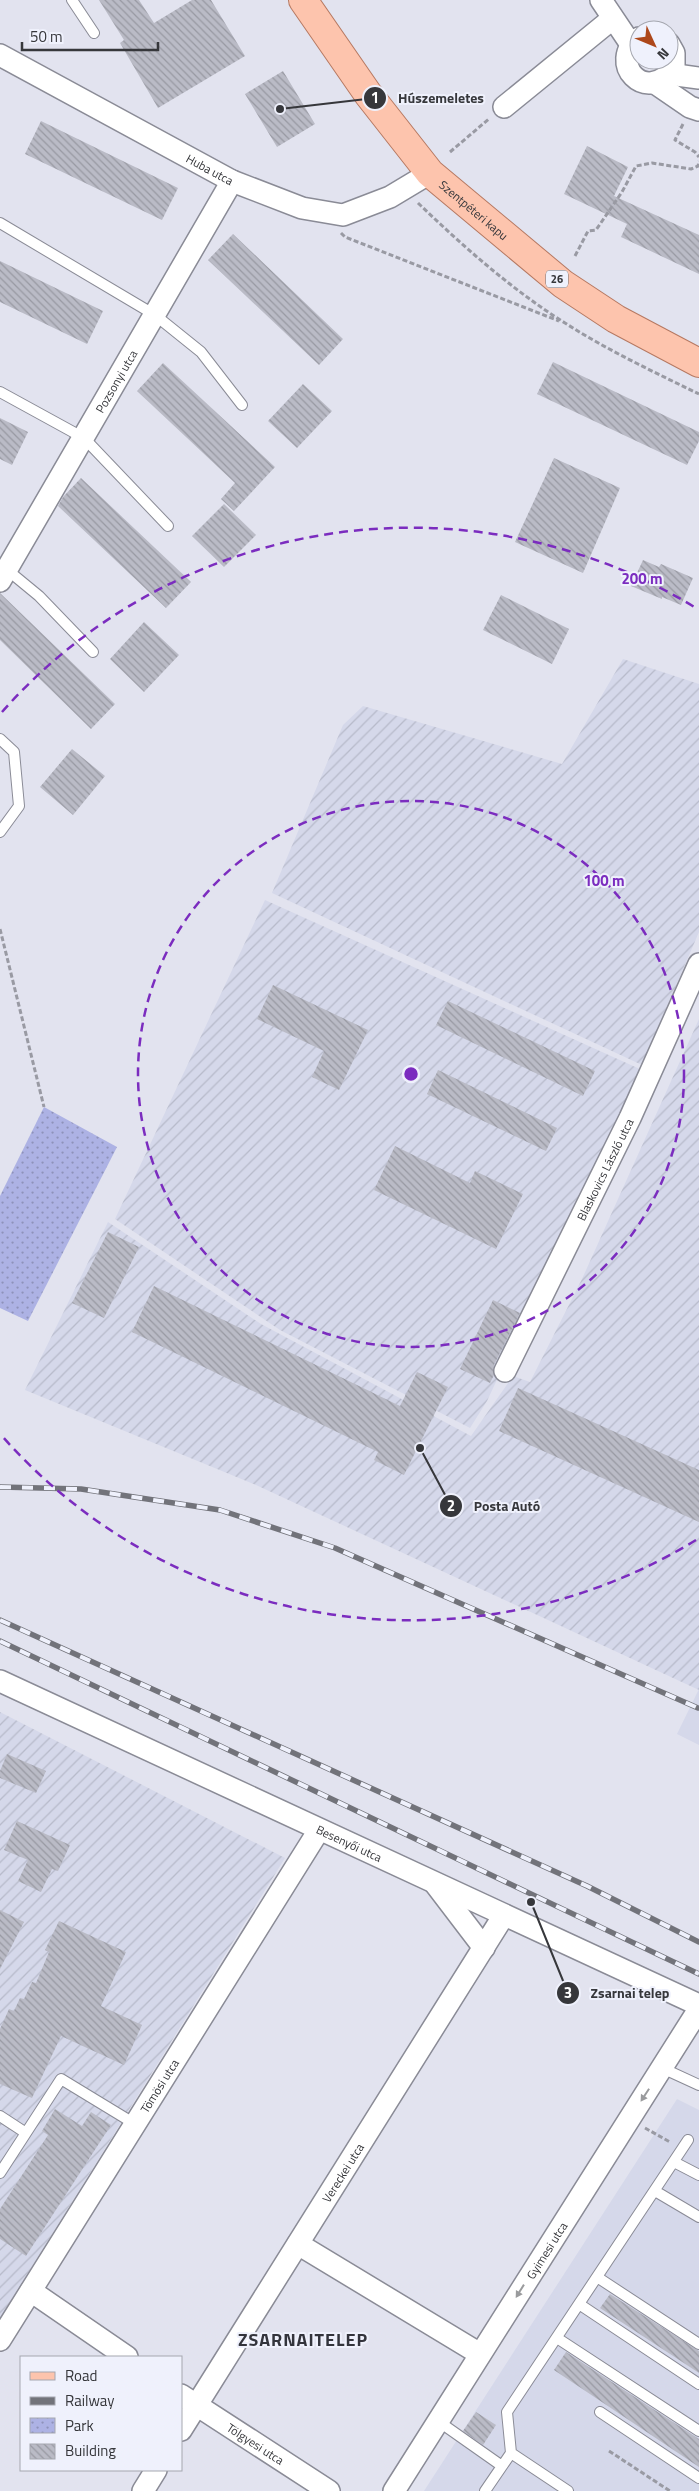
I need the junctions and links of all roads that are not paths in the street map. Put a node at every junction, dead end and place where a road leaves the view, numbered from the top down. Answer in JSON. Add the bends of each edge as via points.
{"nodes":[{"id":1,"x":72,"y":0,"type":"edge"},
{"id":2,"x":303,"y":0,"type":"edge"},
{"id":3,"x":601,"y":0,"type":"edge"},
{"id":4,"x":612,"y":19,"type":"junction"},
{"id":5,"x":94,"y":33,"type":"dead end"},
{"id":6,"x":629,"y":35,"type":"edge"},
{"id":7,"x":629,"y":52,"type":"edge"},
{"id":8,"x":3,"y":64,"type":"edge"},
{"id":9,"x":668,"y":70,"type":"edge"},
{"id":10,"x":699,"y":78,"type":"edge"},
{"id":11,"x":662,"y":79,"type":"junction"},
{"id":12,"x":504,"y":107,"type":"road end"},
{"id":13,"x":695,"y":108,"type":"edge"},
{"id":14,"x":430,"y":173,"type":"junction"},
{"id":15,"x":232,"y":181,"type":"junction"},
{"id":16,"x":0,"y":223,"type":"edge"},
{"id":17,"x":155,"y":315,"type":"junction"},
{"id":18,"x":699,"y":363,"type":"edge"},
{"id":19,"x":0,"y":392,"type":"edge"},
{"id":20,"x":242,"y":405,"type":"dead end"},
{"id":21,"x":84,"y":438,"type":"junction"},
{"id":22,"x":168,"y":526,"type":"dead end"},
{"id":23,"x":3,"y":572,"type":"edge"},
{"id":24,"x":93,"y":652,"type":"dead end"},
{"id":25,"x":0,"y":740,"type":"edge"},
{"id":26,"x":0,"y":832,"type":"edge"},
{"id":27,"x":699,"y":964,"type":"edge"},
{"id":28,"x":505,"y":1372,"type":"dead end"},
{"id":29,"x":0,"y":1681,"type":"edge"},
{"id":30,"x":318,"y":1830,"type":"junction"},
{"id":31,"x":434,"y":1883,"type":"junction"},
{"id":32,"x":504,"y":1916,"type":"junction"},
{"id":33,"x":484,"y":1948,"type":"junction"},
{"id":34,"x":699,"y":2005,"type":"edge"},
{"id":35,"x":699,"y":2010,"type":"edge"},
{"id":36,"x":662,"y":2068,"type":"junction"},
{"id":37,"x":699,"y":2085,"type":"edge"},
{"id":38,"x":0,"y":2116,"type":"edge"},
{"id":39,"x":135,"y":2124,"type":"junction"},
{"id":40,"x":26,"y":2133,"type":"junction"},
{"id":41,"x":685,"y":2144,"type":"road end"},
{"id":42,"x":674,"y":2162,"type":"junction"},
{"id":43,"x":0,"y":2173,"type":"edge"},
{"id":44,"x":699,"y":2175,"type":"edge"},
{"id":45,"x":654,"y":2191,"type":"junction"},
{"id":46,"x":699,"y":2217,"type":"edge"},
{"id":47,"x":298,"y":2244,"type":"junction"},
{"id":48,"x":597,"y":2277,"type":"junction"},
{"id":49,"x":31,"y":2291,"type":"junction"},
{"id":50,"x":579,"y":2304,"type":"junction"},
{"id":51,"x":557,"y":2338,"type":"junction"},
{"id":52,"x":0,"y":2340,"type":"edge"},
{"id":53,"x":699,"y":2344,"type":"edge"},
{"id":54,"x":480,"y":2354,"type":"junction"},
{"id":55,"x":126,"y":2356,"type":"edge"},
{"id":56,"x":699,"y":2384,"type":"edge"},
{"id":57,"x":189,"y":2400,"type":"edge"},
{"id":58,"x":600,"y":2412,"type":"dead end"},
{"id":59,"x":438,"y":2421,"type":"junction"},
{"id":60,"x":182,"y":2426,"type":"edge"},
{"id":61,"x":699,"y":2431,"type":"edge"},
{"id":62,"x":511,"y":2453,"type":"junction"},
{"id":63,"x":502,"y":2466,"type":"junction"},
{"id":64,"x":155,"y":2471,"type":"edge"},
{"id":65,"x":699,"y":2478,"type":"edge"},
{"id":66,"x":489,"y":2490,"type":"edge"},
{"id":67,"x":143,"y":2491,"type":"edge"},
{"id":68,"x":329,"y":2491,"type":"edge"},
{"id":69,"x":394,"y":2491,"type":"edge"},
{"id":70,"x":568,"y":2491,"type":"edge"}],
"edges":[{"from":1,"to":5,"type":"lane"},
{"from":2,"to":14,"type":"main road","name":"Szentpéteri kapu","number":"26","via":[[368,94]]},
{"from":3,"to":4,"type":"street"},
{"from":4,"to":6,"type":"street"},
{"from":4,"to":12,"type":"street"},
{"from":7,"to":11,"type":"street","via":[[628,69],[639,81],[647,84]]},
{"from":8,"to":15,"type":"street","name":"Huba utca"},
{"from":9,"to":11,"type":"street"},
{"from":10,"to":11,"type":"street"},
{"from":11,"to":13,"type":"street"},
{"from":14,"to":15,"type":"street","name":"Huba utca","via":[[390,197],[343,215],[302,208]]},
{"from":14,"to":18,"type":"main road","name":"Szentpéteri kapu","number":"26","via":[[563,284],[616,319]]},
{"from":15,"to":17,"type":"street","name":"Pozsonyi utca"},
{"from":16,"to":17,"type":"lane"},
{"from":17,"to":20,"type":"lane","via":[[201,352]]},
{"from":17,"to":21,"type":"street","name":"Pozsonyi utca"},
{"from":19,"to":21,"type":"lane"},
{"from":21,"to":22,"type":"lane"},
{"from":21,"to":23,"type":"street","name":"Pozsonyi utca"},
{"from":23,"to":24,"type":"lane","via":[[39,596]]},
{"from":25,"to":26,"type":"lane","via":[[14,752],[19,806]]},
{"from":27,"to":28,"type":"street","name":"Blaskovics László utca","via":[[630,1118]]},
{"from":29,"to":30,"type":"street","name":"Besenyői utca"},
{"from":30,"to":31,"type":"street","name":"Besenyői utca"},
{"from":30,"to":39,"type":"street","name":"Tömösi utca"},
{"from":31,"to":32,"type":"street","name":"Besenyői utca"},
{"from":31,"to":33,"type":"street"},
{"from":32,"to":33,"type":"street","name":"Vereckei utca"},
{"from":32,"to":34,"type":"street","name":"Besenyői utca"},
{"from":33,"to":47,"type":"street","name":"Vereckei utca"},
{"from":35,"to":36,"type":"street","name":"Gyimesi utca"},
{"from":36,"to":37,"type":"lane"},
{"from":36,"to":54,"type":"street","name":"Gyimesi utca","one_way":true},
{"from":38,"to":40,"type":"lane"},
{"from":39,"to":40,"type":"lane","via":[[61,2079]]},
{"from":39,"to":49,"type":"street","name":"Tömösi utca"},
{"from":40,"to":43,"type":"lane"},
{"from":41,"to":42,"type":"lane"},
{"from":42,"to":44,"type":"lane"},
{"from":42,"to":45,"type":"lane"},
{"from":45,"to":46,"type":"lane"},
{"from":45,"to":48,"type":"lane"},
{"from":47,"to":54,"type":"street"},
{"from":47,"to":57,"type":"street","name":"Vereckei utca"},
{"from":48,"to":50,"type":"lane"},
{"from":48,"to":53,"type":"lane"},
{"from":49,"to":52,"type":"street","name":"Tömösi utca"},
{"from":49,"to":55,"type":"street"},
{"from":50,"to":51,"type":"lane"},
{"from":50,"to":56,"type":"lane"},
{"from":51,"to":61,"type":"lane"},
{"from":51,"to":62,"type":"lane","via":[[507,2412]]},
{"from":54,"to":59,"type":"street","name":"Gyimesi utca"},
{"from":57,"to":60,"type":"street","name":"Vereckei utca"},
{"from":57,"to":68,"type":"street","name":"Tölgyesi utca"},
{"from":58,"to":65,"type":"lane"},
{"from":59,"to":63,"type":"lane"},
{"from":59,"to":69,"type":"street","name":"Gyimesi utca"},
{"from":62,"to":63,"type":"lane"},
{"from":62,"to":70,"type":"lane"},
{"from":63,"to":66,"type":"lane"},
{"from":64,"to":67,"type":"street"}]}
